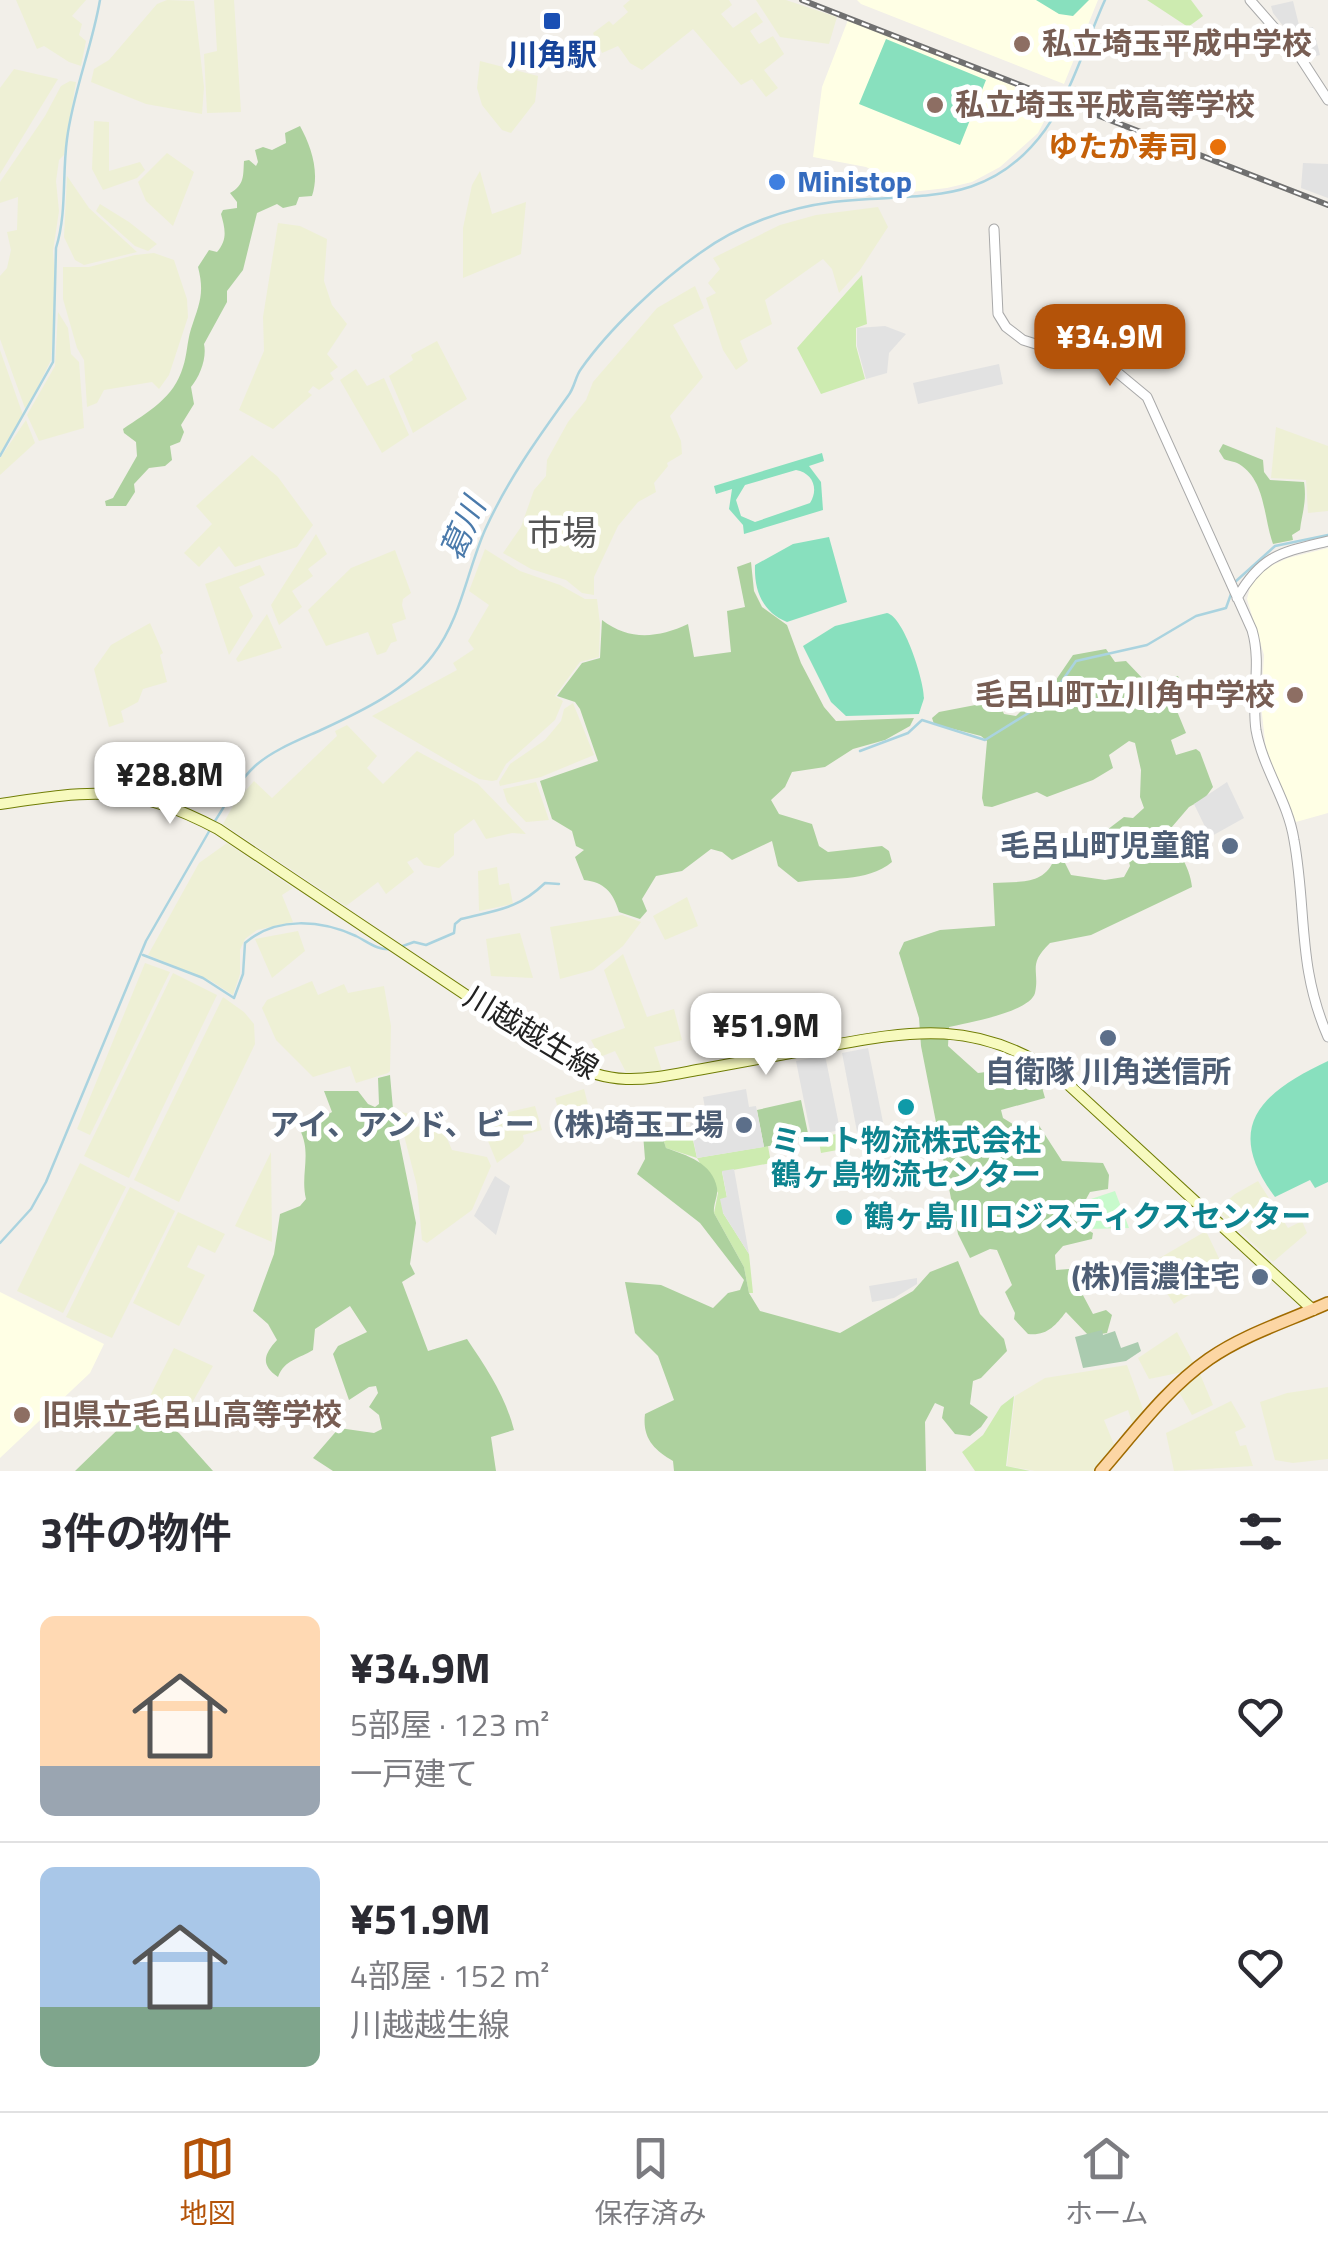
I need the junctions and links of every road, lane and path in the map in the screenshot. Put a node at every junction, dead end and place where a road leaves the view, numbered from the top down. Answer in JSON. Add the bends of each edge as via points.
{"nodes":[{"id":1,"x":1250,"y":0,"type":"edge"},
{"id":2,"x":1328,"y":100,"type":"edge"},
{"id":3,"x":994,"y":229,"type":"dead end"},
{"id":4,"x":1328,"y":541,"type":"edge"},
{"id":5,"x":1238,"y":598,"type":"junction"},
{"id":6,"x":0,"y":804,"type":"edge"},
{"id":7,"x":1328,"y":1037,"type":"edge"},
{"id":8,"x":1328,"y":1303,"type":"edge"},
{"id":9,"x":1313,"y":1310,"type":"junction"},
{"id":10,"x":1102,"y":1471,"type":"edge"}],
"edges":[{"from":1,"to":2,"type":"street"},
{"from":3,"to":5,"type":"street","via":[[1004,326],[1023,340],[1112,368],[1138,386]]},
{"from":4,"to":5,"type":"street","via":[[1270,558]]},
{"from":5,"to":7,"type":"street","via":[[1256,648],[1260,746],[1295,841],[1305,968]]},
{"from":6,"to":9,"type":"main road","name":"川越越生線","via":[[121,794],[153,799],[213,826],[563,1060],[598,1076],[648,1079],[902,1032],[962,1035],[1017,1051],[1075,1090]]},
{"from":8,"to":9,"type":"main road"},
{"from":9,"to":10,"type":"main road","via":[[1197,1368]]}]}
